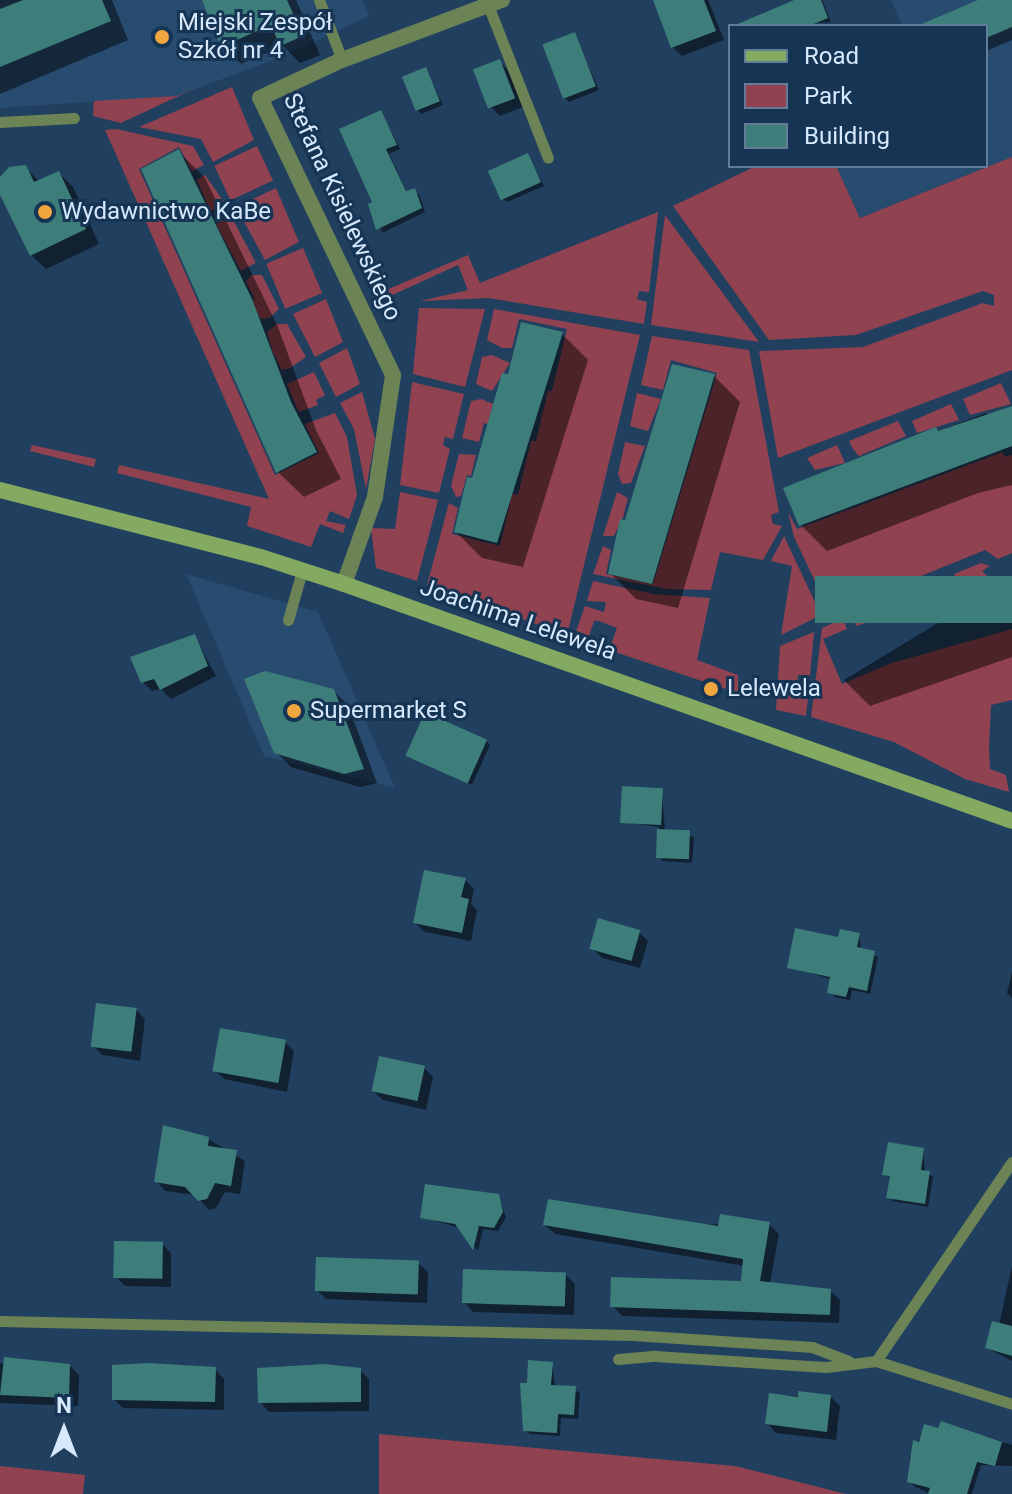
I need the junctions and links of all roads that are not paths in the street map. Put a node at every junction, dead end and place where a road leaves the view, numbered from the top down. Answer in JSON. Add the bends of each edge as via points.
{"nodes":[{"id":1,"x":319,"y":0,"type":"edge"},
{"id":2,"x":495,"y":2,"type":"edge"},
{"id":3,"x":342,"y":60,"type":"junction"},
{"id":4,"x":74,"y":118,"type":"dead end"},
{"id":5,"x":0,"y":122,"type":"edge"},
{"id":6,"x":548,"y":158,"type":"dead end"},
{"id":7,"x":0,"y":490,"type":"edge"},
{"id":8,"x":302,"y":571,"type":"junction"},
{"id":9,"x":344,"y":584,"type":"junction"},
{"id":10,"x":288,"y":620,"type":"dead end"},
{"id":11,"x":1012,"y":821,"type":"edge"},
{"id":12,"x":1012,"y":1162,"type":"edge"},
{"id":13,"x":0,"y":1321,"type":"edge"},
{"id":14,"x":618,"y":1359,"type":"dead end"},
{"id":15,"x":848,"y":1361,"type":"junction"},
{"id":16,"x":876,"y":1361,"type":"junction"},
{"id":17,"x":1012,"y":1404,"type":"edge"}],
"edges":[{"from":1,"to":3,"type":"lane"},
{"from":2,"to":3,"type":"street","name":"Stefana Kisielewskiego"},
{"from":2,"to":6,"type":"lane"},
{"from":3,"to":9,"type":"street","name":"Stefana Kisielewskiego","via":[[260,98],[393,375],[375,497]]},
{"from":4,"to":5,"type":"lane"},
{"from":7,"to":8,"type":"street","name":"Joachima Lelewela"},
{"from":8,"to":9,"type":"street","name":"Joachima Lelewela"},
{"from":8,"to":10,"type":"lane"},
{"from":9,"to":11,"type":"street","name":"Joachima Lelewela"},
{"from":12,"to":16,"type":"lane"},
{"from":13,"to":15,"type":"lane","via":[[632,1335],[812,1347]]},
{"from":14,"to":15,"type":"lane","via":[[655,1356],[826,1367]]},
{"from":15,"to":16,"type":"lane"},
{"from":16,"to":17,"type":"lane"}]}
